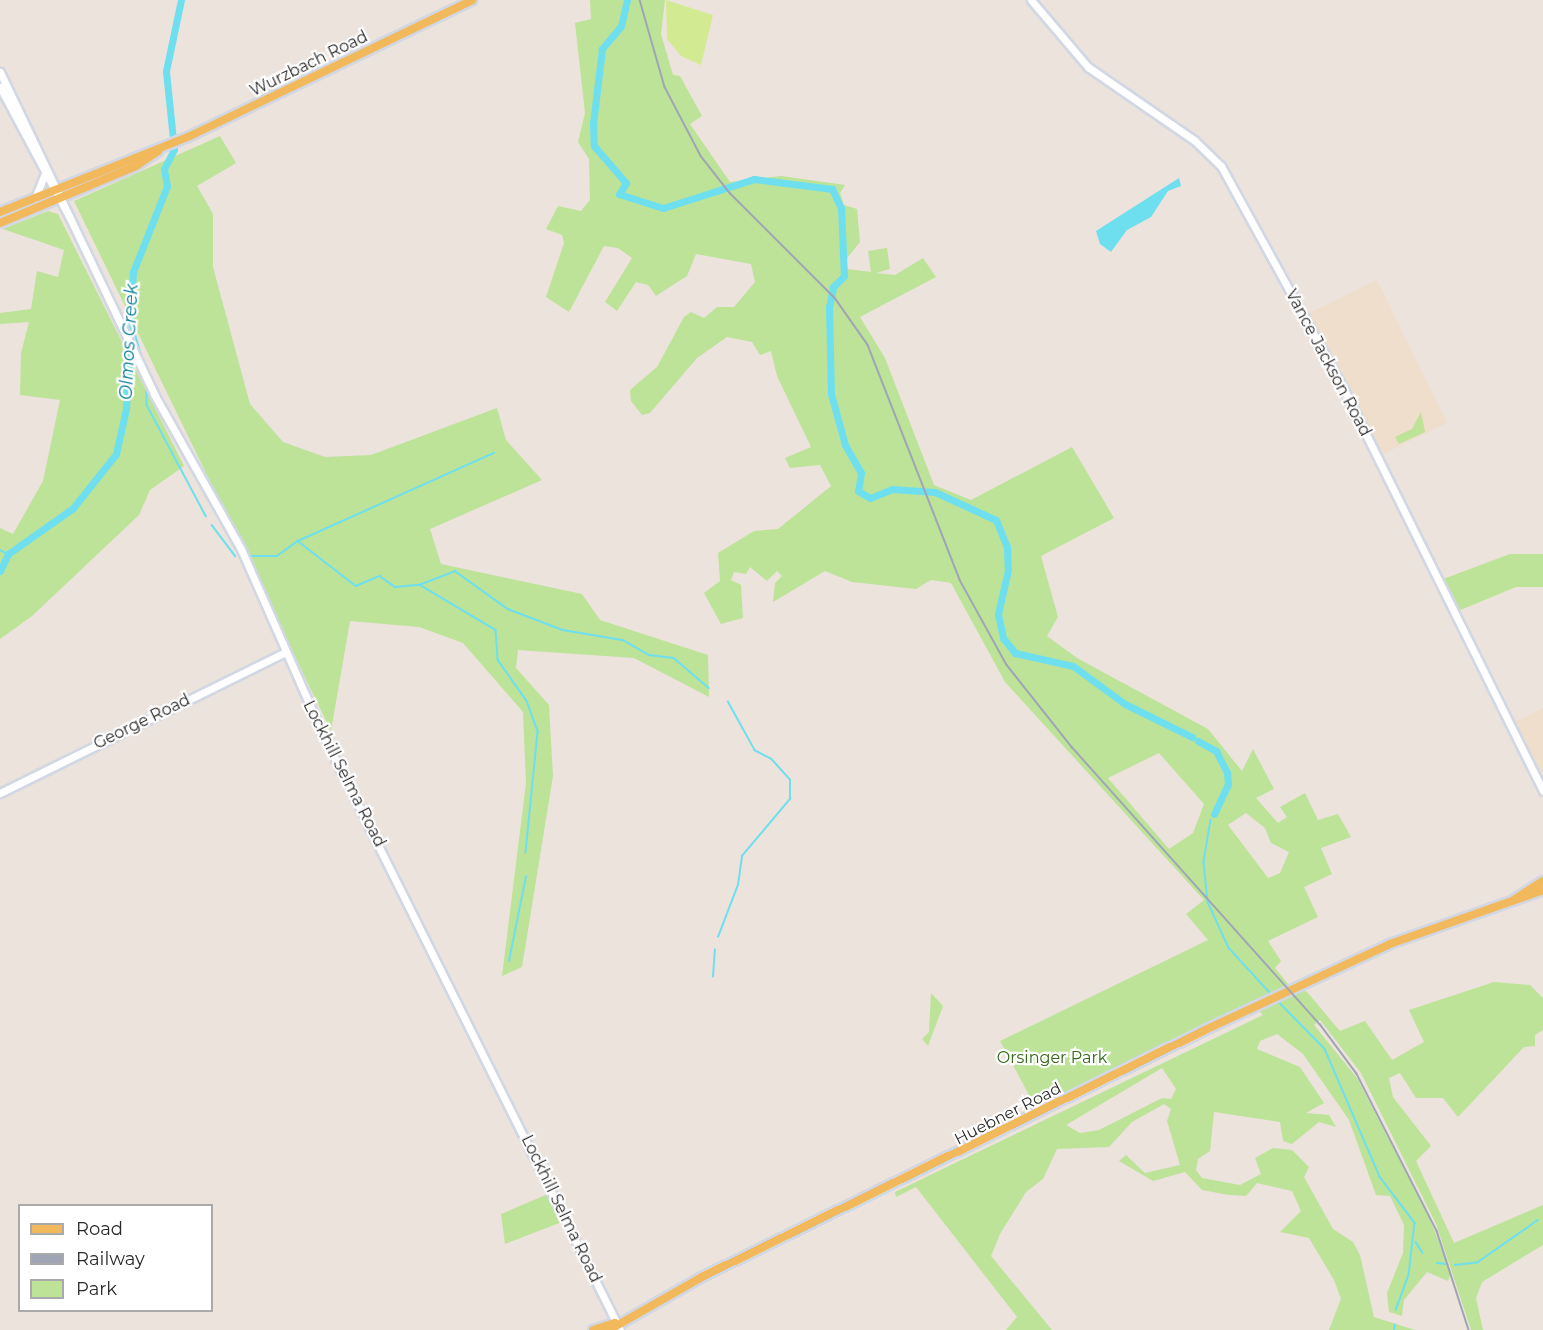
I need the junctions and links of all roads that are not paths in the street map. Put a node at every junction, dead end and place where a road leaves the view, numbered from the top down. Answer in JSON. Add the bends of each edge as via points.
{"nodes":[{"id":1,"x":472,"y":0,"type":"edge"},
{"id":2,"x":1031,"y":0,"type":"edge"},
{"id":3,"x":0,"y":72,"type":"edge"},
{"id":4,"x":0,"y":87,"type":"edge"},
{"id":5,"x":31,"y":142,"type":"junction"},
{"id":6,"x":158,"y":151,"type":"junction"},
{"id":7,"x":152,"y":157,"type":"junction"},
{"id":8,"x":126,"y":161,"type":"junction"},
{"id":9,"x":44,"y":176,"type":"junction"},
{"id":10,"x":52,"y":177,"type":"junction"},
{"id":11,"x":107,"y":179,"type":"junction"},
{"id":12,"x":72,"y":185,"type":"junction"},
{"id":13,"x":56,"y":193,"type":"junction"},
{"id":14,"x":36,"y":201,"type":"junction"},
{"id":15,"x":0,"y":213,"type":"edge"},
{"id":16,"x":62,"y":213,"type":"junction"},
{"id":17,"x":70,"y":218,"type":"junction"},
{"id":18,"x":0,"y":223,"type":"edge"},
{"id":19,"x":277,"y":634,"type":"junction"},
{"id":20,"x":285,"y":652,"type":"junction"},
{"id":21,"x":269,"y":659,"type":"junction"},
{"id":22,"x":295,"y":674,"type":"junction"},
{"id":23,"x":1543,"y":791,"type":"edge"},
{"id":24,"x":0,"y":793,"type":"edge"},
{"id":25,"x":1543,"y":881,"type":"edge"},
{"id":26,"x":1543,"y":890,"type":"edge"},
{"id":27,"x":1515,"y":899,"type":"junction"},
{"id":28,"x":618,"y":1326,"type":"edge"},
{"id":29,"x":593,"y":1330,"type":"edge"},
{"id":30,"x":609,"y":1330,"type":"edge"}],
"edges":[{"from":1,"to":6,"type":"main road","name":"Wurzbach Road"},
{"from":2,"to":23,"type":"main road","name":"Vance Jackson Road","via":[[1088,66],[1221,166],[1345,392]]},
{"from":3,"to":5,"type":"main road","name":"Lockhill Selma Road"},
{"from":4,"to":5,"type":"main road","name":"Lockhill Selma Road"},
{"from":5,"to":9,"type":"main road","name":"Lockhill Selma Road"},
{"from":5,"to":10,"type":"main road","name":"Lockhill Selma Road"},
{"from":6,"to":7,"type":"main road","name":"Wurzbach Road"},
{"from":6,"to":8,"type":"main road","name":"Wurzbach Road"},
{"from":7,"to":8,"type":"main road"},
{"from":7,"to":11,"type":"main road","name":"Wurzbach Road"},
{"from":8,"to":11,"type":"main road"},
{"from":8,"to":12,"type":"main road","name":"Wurzbach Road"},
{"from":9,"to":13,"type":"main road","name":"Lockhill Selma Road"},
{"from":9,"to":14,"type":"main road"},
{"from":10,"to":12,"type":"main road"},
{"from":10,"to":13,"type":"main road","name":"Lockhill Selma Road"},
{"from":11,"to":13,"type":"main road","name":"Wurzbach Road"},
{"from":12,"to":13,"type":"main road","name":"Wurzbach Road"},
{"from":13,"to":14,"type":"main road"},
{"from":13,"to":16,"type":"main road","name":"Lockhill Selma Road"},
{"from":13,"to":17,"type":"main road","name":"Lockhill Selma Road"},
{"from":14,"to":15,"type":"main road"},
{"from":14,"to":16,"type":"main road"},
{"from":14,"to":18,"type":"main road"},
{"from":16,"to":17,"type":"main road"},
{"from":17,"to":19,"type":"main road","name":"Lockhill Selma Road","via":[[154,394],[222,513]]},
{"from":19,"to":20,"type":"main road","name":"Lockhill Selma Road"},
{"from":19,"to":21,"type":"main road","via":[[277,652]]},
{"from":20,"to":21,"type":"main road","name":"George Road"},
{"from":20,"to":22,"type":"main road","name":"Lockhill Selma Road"},
{"from":21,"to":22,"type":"main road","via":[[284,661]]},
{"from":21,"to":24,"type":"main road","name":"George Road"},
{"from":22,"to":28,"type":"main road","name":"Lockhill Selma Road"},
{"from":25,"to":27,"type":"main road","name":"Huebner Road"},
{"from":26,"to":27,"type":"main road","name":"Huebner Road"},
{"from":27,"to":28,"type":"main road","name":"Huebner Road","via":[[1462,923],[1390,944],[1259,1006]]},
{"from":28,"to":29,"type":"main road","name":"Huebner Road"},
{"from":28,"to":30,"type":"main road","name":"Huebner Road"}]}
